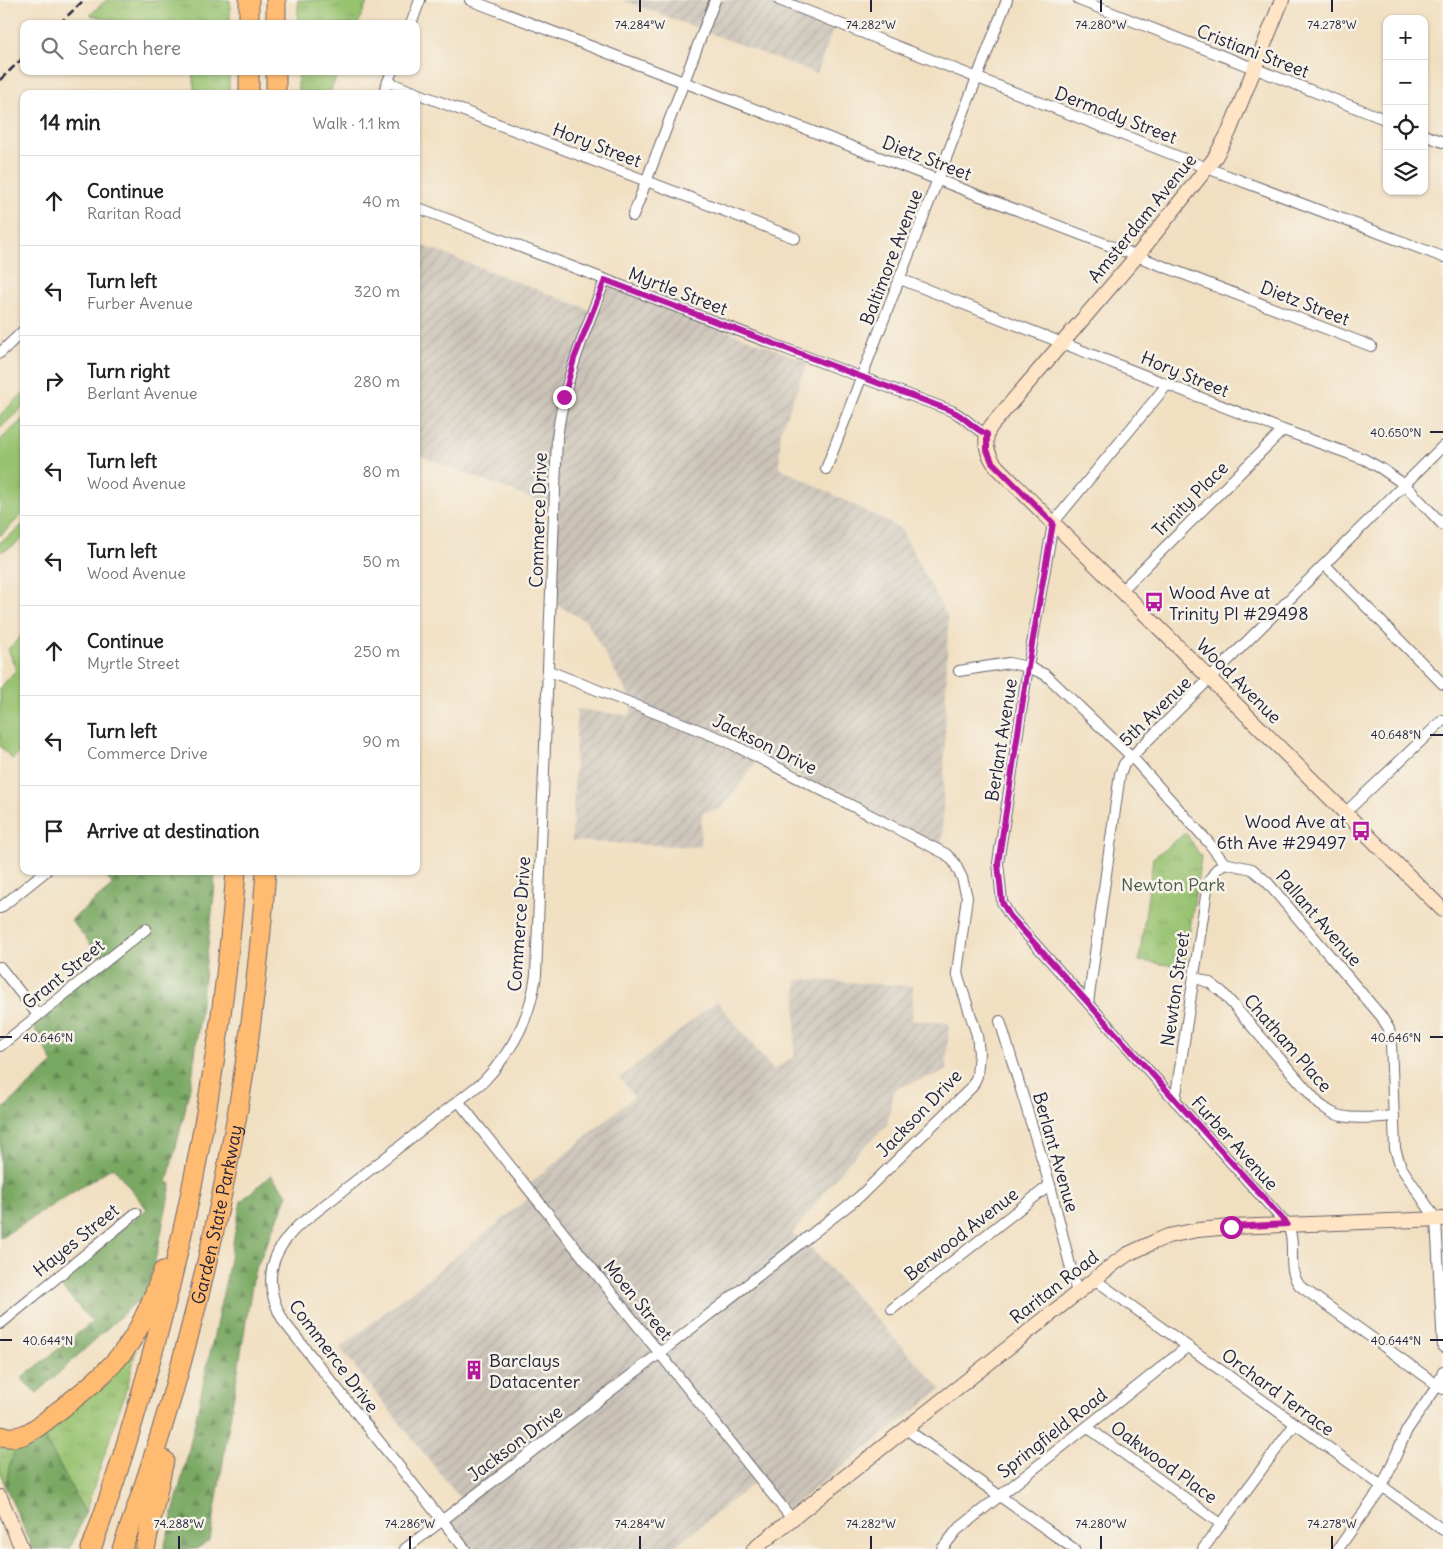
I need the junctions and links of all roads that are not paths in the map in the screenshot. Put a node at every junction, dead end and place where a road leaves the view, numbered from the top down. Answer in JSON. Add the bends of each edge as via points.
{"nodes":[{"id":1,"x":250,"y":0,"type":"edge"},
{"id":2,"x":276,"y":0,"type":"edge"},
{"id":3,"x":420,"y":0,"type":"edge"},
{"id":4,"x":470,"y":0,"type":"edge"},
{"id":5,"x":715,"y":0,"type":"edge"},
{"id":6,"x":779,"y":0,"type":"edge"},
{"id":7,"x":1007,"y":0,"type":"edge"},
{"id":8,"x":1079,"y":0,"type":"edge"},
{"id":9,"x":1282,"y":0,"type":"edge"},
{"id":10,"x":250,"y":20,"type":"edge"},
{"id":11,"x":276,"y":20,"type":"edge"},
{"id":12,"x":412,"y":20,"type":"edge"},
{"id":13,"x":1254,"y":69,"type":"junction"},
{"id":14,"x":250,"y":75,"type":"edge"},
{"id":15,"x":276,"y":75,"type":"edge"},
{"id":16,"x":391,"y":75,"type":"edge"},
{"id":17,"x":978,"y":78,"type":"junction"},
{"id":18,"x":388,"y":82,"type":"junction"},
{"id":19,"x":684,"y":82,"type":"junction"},
{"id":20,"x":250,"y":90,"type":"edge"},
{"id":21,"x":276,"y":90,"type":"edge"},
{"id":22,"x":385,"y":90,"type":"edge"},
{"id":23,"x":409,"y":90,"type":"edge"},
{"id":24,"x":420,"y":94,"type":"edge"},
{"id":25,"x":1383,"y":118,"type":"edge"},
{"id":26,"x":1428,"y":136,"type":"edge"},
{"id":27,"x":1443,"y":142,"type":"edge"},
{"id":28,"x":1207,"y":168,"type":"junction"},
{"id":29,"x":938,"y":180,"type":"junction"},
{"id":30,"x":647,"y":181,"type":"junction"},
{"id":31,"x":420,"y":209,"type":"edge"},
{"id":32,"x":633,"y":216,"type":"dead end"},
{"id":33,"x":795,"y":238,"type":"dead end"},
{"id":34,"x":1136,"y":256,"type":"junction"},
{"id":35,"x":1443,"y":257,"type":"edge"},
{"id":36,"x":900,"y":279,"type":"junction"},
{"id":37,"x":605,"y":280,"type":"junction"},
{"id":38,"x":20,"y":334,"type":"edge"},
{"id":39,"x":1062,"y":342,"type":"junction"},
{"id":40,"x":1371,"y":346,"type":"dead end"},
{"id":41,"x":0,"y":353,"type":"edge"},
{"id":42,"x":862,"y":378,"type":"junction"},
{"id":43,"x":1167,"y":385,"type":"junction"},
{"id":44,"x":1282,"y":430,"type":"junction"},
{"id":45,"x":987,"y":434,"type":"junction"},
{"id":46,"x":1443,"y":446,"type":"edge"},
{"id":47,"x":826,"y":469,"type":"dead end"},
{"id":48,"x":1405,"y":484,"type":"junction"},
{"id":49,"x":1053,"y":523,"type":"junction"},
{"id":50,"x":1443,"y":525,"type":"edge"},
{"id":51,"x":1325,"y":565,"type":"junction"},
{"id":52,"x":1121,"y":591,"type":"junction"},
{"id":53,"x":1028,"y":667,"type":"junction"},
{"id":54,"x":549,"y":671,"type":"junction"},
{"id":55,"x":959,"y":671,"type":"dead end"},
{"id":56,"x":1210,"y":679,"type":"junction"},
{"id":57,"x":1443,"y":684,"type":"edge"},
{"id":58,"x":1443,"y":720,"type":"edge"},
{"id":59,"x":1131,"y":756,"type":"junction"},
{"id":60,"x":1345,"y":813,"type":"junction"},
{"id":61,"x":1224,"y":863,"type":"junction"},
{"id":62,"x":41,"y":875,"type":"edge"},
{"id":63,"x":236,"y":875,"type":"edge"},
{"id":64,"x":266,"y":875,"type":"edge"},
{"id":65,"x":1002,"y":902,"type":"joint"},
{"id":66,"x":0,"y":908,"type":"edge"},
{"id":67,"x":1443,"y":910,"type":"edge"},
{"id":68,"x":146,"y":928,"type":"dead end"},
{"id":69,"x":0,"y":967,"type":"edge"},
{"id":70,"x":1194,"y":976,"type":"junction"},
{"id":71,"x":1088,"y":1003,"type":"junction"},
{"id":72,"x":38,"y":1015,"type":"junction"},
{"id":73,"x":1000,"y":1021,"type":"dead end"},
{"id":74,"x":0,"y":1046,"type":"edge"},
{"id":75,"x":1175,"y":1101,"type":"junction"},
{"id":76,"x":458,"y":1102,"type":"junction"},
{"id":77,"x":1394,"y":1116,"type":"junction"},
{"id":78,"x":197,"y":1163,"type":"junction"},
{"id":79,"x":1050,"y":1185,"type":"junction"},
{"id":80,"x":136,"y":1213,"type":"dead end"},
{"id":81,"x":1440,"y":1219,"type":"edge"},
{"id":82,"x":1287,"y":1224,"type":"junction"},
{"id":83,"x":1094,"y":1280,"type":"junction"},
{"id":84,"x":1077,"y":1293,"type":"junction"},
{"id":85,"x":200,"y":1295,"type":"junction"},
{"id":86,"x":892,"y":1309,"type":"dead end"},
{"id":87,"x":12,"y":1312,"type":"junction"},
{"id":88,"x":0,"y":1318,"type":"edge"},
{"id":89,"x":0,"y":1324,"type":"edge"},
{"id":90,"x":1187,"y":1347,"type":"junction"},
{"id":91,"x":1443,"y":1347,"type":"edge"},
{"id":92,"x":660,"y":1353,"type":"junction"},
{"id":93,"x":1443,"y":1372,"type":"edge"},
{"id":94,"x":1440,"y":1387,"type":"edge"},
{"id":95,"x":1294,"y":1424,"type":"junction"},
{"id":96,"x":1087,"y":1427,"type":"junction"},
{"id":97,"x":906,"y":1429,"type":"junction"},
{"id":98,"x":0,"y":1436,"type":"edge"},
{"id":99,"x":1382,"y":1487,"type":"junction"},
{"id":100,"x":1000,"y":1496,"type":"junction"},
{"id":101,"x":0,"y":1497,"type":"edge"},
{"id":102,"x":792,"y":1518,"type":"junction"},
{"id":103,"x":442,"y":1520,"type":"junction"},
{"id":104,"x":1222,"y":1524,"type":"junction"},
{"id":105,"x":1443,"y":1530,"type":"edge"},
{"id":106,"x":145,"y":1548,"type":"edge"},
{"id":107,"x":22,"y":1549,"type":"edge"},
{"id":108,"x":92,"y":1549,"type":"edge"},
{"id":109,"x":122,"y":1549,"type":"edge"},
{"id":110,"x":405,"y":1549,"type":"edge"},
{"id":111,"x":465,"y":1549,"type":"edge"},
{"id":112,"x":754,"y":1549,"type":"edge"},
{"id":113,"x":942,"y":1549,"type":"edge"},
{"id":114,"x":1074,"y":1549,"type":"edge"},
{"id":115,"x":1203,"y":1549,"type":"edge"},
{"id":116,"x":1338,"y":1549,"type":"edge"}],
"edges":[{"from":1,"to":10,"type":"highway"},
{"from":2,"to":11,"type":"highway"},
{"from":3,"to":12,"type":"street"},
{"from":4,"to":19,"type":"street","name":"Dietz Street"},
{"from":5,"to":19,"type":"street"},
{"from":6,"to":17,"type":"street","name":"Dermody Street"},
{"from":7,"to":17,"type":"street","name":"Baltimore Avenue"},
{"from":8,"to":13,"type":"street","name":"Cristiani Street"},
{"from":9,"to":13,"type":"main road","name":"Amsterdam Avenue"},
{"from":13,"to":25,"type":"street","name":"Cristiani Street"},
{"from":13,"to":28,"type":"main road","name":"Amsterdam Avenue","via":[[1229,132]]},
{"from":14,"to":20,"type":"highway"},
{"from":15,"to":21,"type":"highway"},
{"from":16,"to":18,"type":"street"},
{"from":17,"to":28,"type":"street","name":"Dermody Street"},
{"from":17,"to":29,"type":"street","name":"Baltimore Avenue"},
{"from":18,"to":22,"type":"street"},
{"from":18,"to":23,"type":"street","name":"Hory Street"},
{"from":19,"to":29,"type":"street","name":"Dietz Street"},
{"from":19,"to":30,"type":"street"},
{"from":24,"to":30,"type":"street","name":"Hory Street"},
{"from":26,"to":27,"type":"street"},
{"from":28,"to":34,"type":"main road","name":"Amsterdam Avenue"},
{"from":28,"to":35,"type":"street","name":"Dermody Street"},
{"from":29,"to":34,"type":"street","name":"Dietz Street"},
{"from":29,"to":36,"type":"street","name":"Baltimore Avenue"},
{"from":30,"to":32,"type":"street"},
{"from":30,"to":33,"type":"street","name":"Hory Street"},
{"from":31,"to":37,"type":"street","name":"Myrtle Street"},
{"from":34,"to":39,"type":"main road","name":"Amsterdam Avenue"},
{"from":34,"to":40,"type":"street","name":"Dietz Street"},
{"from":36,"to":39,"type":"street","name":"Hory Street"},
{"from":36,"to":42,"type":"street","name":"Baltimore Avenue"},
{"from":37,"to":42,"type":"street","name":"Myrtle Street"},
{"from":37,"to":54,"type":"street","name":"Commerce Drive","via":[[572,365],[559,422]]},
{"from":38,"to":41,"type":"street"},
{"from":39,"to":43,"type":"street","name":"Hory Street"},
{"from":39,"to":45,"type":"main road","name":"Amsterdam Avenue"},
{"from":42,"to":45,"type":"street","name":"Myrtle Street","via":[[958,414]]},
{"from":42,"to":47,"type":"street","name":"Baltimore Avenue"},
{"from":43,"to":44,"type":"street","name":"Hory Street"},
{"from":43,"to":49,"type":"street","name":"Berlant Avenue"},
{"from":44,"to":48,"type":"street","name":"Hory Street","via":[[1364,459]]},
{"from":44,"to":52,"type":"street","name":"Trinity Place"},
{"from":45,"to":49,"type":"main road","name":"Wood Avenue","via":[[987,450],[992,462]]},
{"from":46,"to":48,"type":"street","name":"5th Avenue"},
{"from":48,"to":50,"type":"street","name":"Hory Street"},
{"from":48,"to":51,"type":"street","name":"5th Avenue"},
{"from":49,"to":52,"type":"main road","name":"Wood Avenue"},
{"from":49,"to":53,"type":"street","name":"Berlant Avenue"},
{"from":51,"to":56,"type":"street","name":"5th Avenue"},
{"from":51,"to":57,"type":"street"},
{"from":52,"to":56,"type":"main road","name":"Wood Avenue"},
{"from":53,"to":55,"type":"street","via":[[1003,664]]},
{"from":53,"to":59,"type":"street","via":[[1051,679]]},
{"from":53,"to":65,"type":"street","name":"Berlant Avenue","via":[[998,864]]},
{"from":54,"to":76,"type":"street","name":"Commerce Drive","via":[[533,992],[523,1025],[506,1055],[484,1081]]},
{"from":54,"to":92,"type":"street","name":"Jackson Drive","via":[[724,740],[946,854],[962,878],[967,897],[957,973],[977,1035],[977,1076],[972,1087],[859,1196]]},
{"from":56,"to":59,"type":"street","name":"5th Avenue"},
{"from":56,"to":60,"type":"main road","name":"Wood Avenue"},
{"from":58,"to":60,"type":"street"},
{"from":59,"to":61,"type":"street"},
{"from":59,"to":71,"type":"street","name":"5th Avenue","via":[[1120,774]]},
{"from":60,"to":67,"type":"main road","name":"Wood Avenue"},
{"from":61,"to":70,"type":"street","name":"Newton Street","via":[[1208,883]]},
{"from":61,"to":77,"type":"street","name":"Pallant Avenue","via":[[1252,869],[1260,876],[1381,1016],[1389,1029],[1391,1042]]},
{"from":62,"to":66,"type":"street"},
{"from":63,"to":78,"type":"highway","name":"Garden State Parkway","via":[[219,1032]]},
{"from":64,"to":85,"type":"highway","name":"Garden State Parkway","via":[[256,982],[237,1114]]},
{"from":65,"to":71,"type":"street","name":"Furber Avenue","via":[[1010,916]]},
{"from":68,"to":72,"type":"street","name":"Grant Street"},
{"from":69,"to":72,"type":"street"},
{"from":70,"to":75,"type":"street","name":"Newton Street"},
{"from":70,"to":77,"type":"street","name":"Chatham Place","via":[[1222,992],[1319,1104],[1342,1116]]},
{"from":71,"to":75,"type":"street","name":"Furber Avenue"},
{"from":72,"to":74,"type":"street","name":"Grant Street"},
{"from":73,"to":79,"type":"street","name":"Berlant Avenue"},
{"from":75,"to":82,"type":"street","name":"Furber Avenue"},
{"from":76,"to":92,"type":"street","name":"Moen Street"},
{"from":76,"to":103,"type":"street","name":"Commerce Drive","via":[[288,1235],[274,1260],[270,1281],[276,1310],[284,1322]]},
{"from":77,"to":81,"type":"street","name":"Pallant Avenue","via":[[1395,1148],[1401,1167]]},
{"from":78,"to":98,"type":"highway","via":[[162,1274],[129,1344],[92,1384],[39,1426],[20,1436]]},
{"from":78,"to":108,"type":"highway","name":"Garden State Parkway","via":[[152,1358]]},
{"from":79,"to":84,"type":"street","name":"Berlant Avenue"},
{"from":79,"to":86,"type":"street","name":"Berwood Avenue"},
{"from":80,"to":87,"type":"street","name":"Hayes Street"},
{"from":81,"to":82,"type":"main road","name":"Raritan Road"},
{"from":81,"to":91,"type":"street"},
{"from":82,"to":83,"type":"main road","name":"Raritan Road","via":[[1213,1228],[1168,1236],[1128,1254]]},
{"from":82,"to":94,"type":"street","via":[[1291,1234],[1292,1272],[1300,1286]]},
{"from":83,"to":84,"type":"main road","name":"Raritan Road"},
{"from":83,"to":90,"type":"street","name":"Orchard Terrace"},
{"from":84,"to":97,"type":"main road","name":"Raritan Road"},
{"from":85,"to":106,"type":"highway"},
{"from":85,"to":109,"type":"highway","name":"Garden State Parkway","via":[[164,1425]]},
{"from":87,"to":88,"type":"street","name":"Hayes Street"},
{"from":87,"to":89,"type":"street","name":"Hayes Street"},
{"from":90,"to":95,"type":"street","name":"Orchard Terrace"},
{"from":90,"to":96,"type":"street","name":"Springfield Road"},
{"from":92,"to":102,"type":"street","name":"Moen Street"},
{"from":92,"to":103,"type":"street","name":"Jackson Drive"},
{"from":93,"to":94,"type":"street"},
{"from":94,"to":99,"type":"street","via":[[1407,1430]]},
{"from":95,"to":99,"type":"street","name":"Orchard Terrace"},
{"from":95,"to":104,"type":"street"},
{"from":96,"to":100,"type":"street","name":"Springfield Road"},
{"from":96,"to":104,"type":"street","name":"Oakwood Place"},
{"from":97,"to":100,"type":"street"},
{"from":97,"to":102,"type":"main road","name":"Raritan Road"},
{"from":99,"to":105,"type":"street","name":"Orchard Terrace"},
{"from":99,"to":116,"type":"street"},
{"from":100,"to":113,"type":"street","name":"Springfield Road","via":[[957,1530]]},
{"from":100,"to":114,"type":"street"},
{"from":101,"to":107,"type":"main road"},
{"from":102,"to":112,"type":"main road","name":"Raritan Road"},
{"from":103,"to":110,"type":"street","name":"Jackson Drive"},
{"from":103,"to":111,"type":"street","name":"Commerce Drive"},
{"from":104,"to":115,"type":"street"}]}
